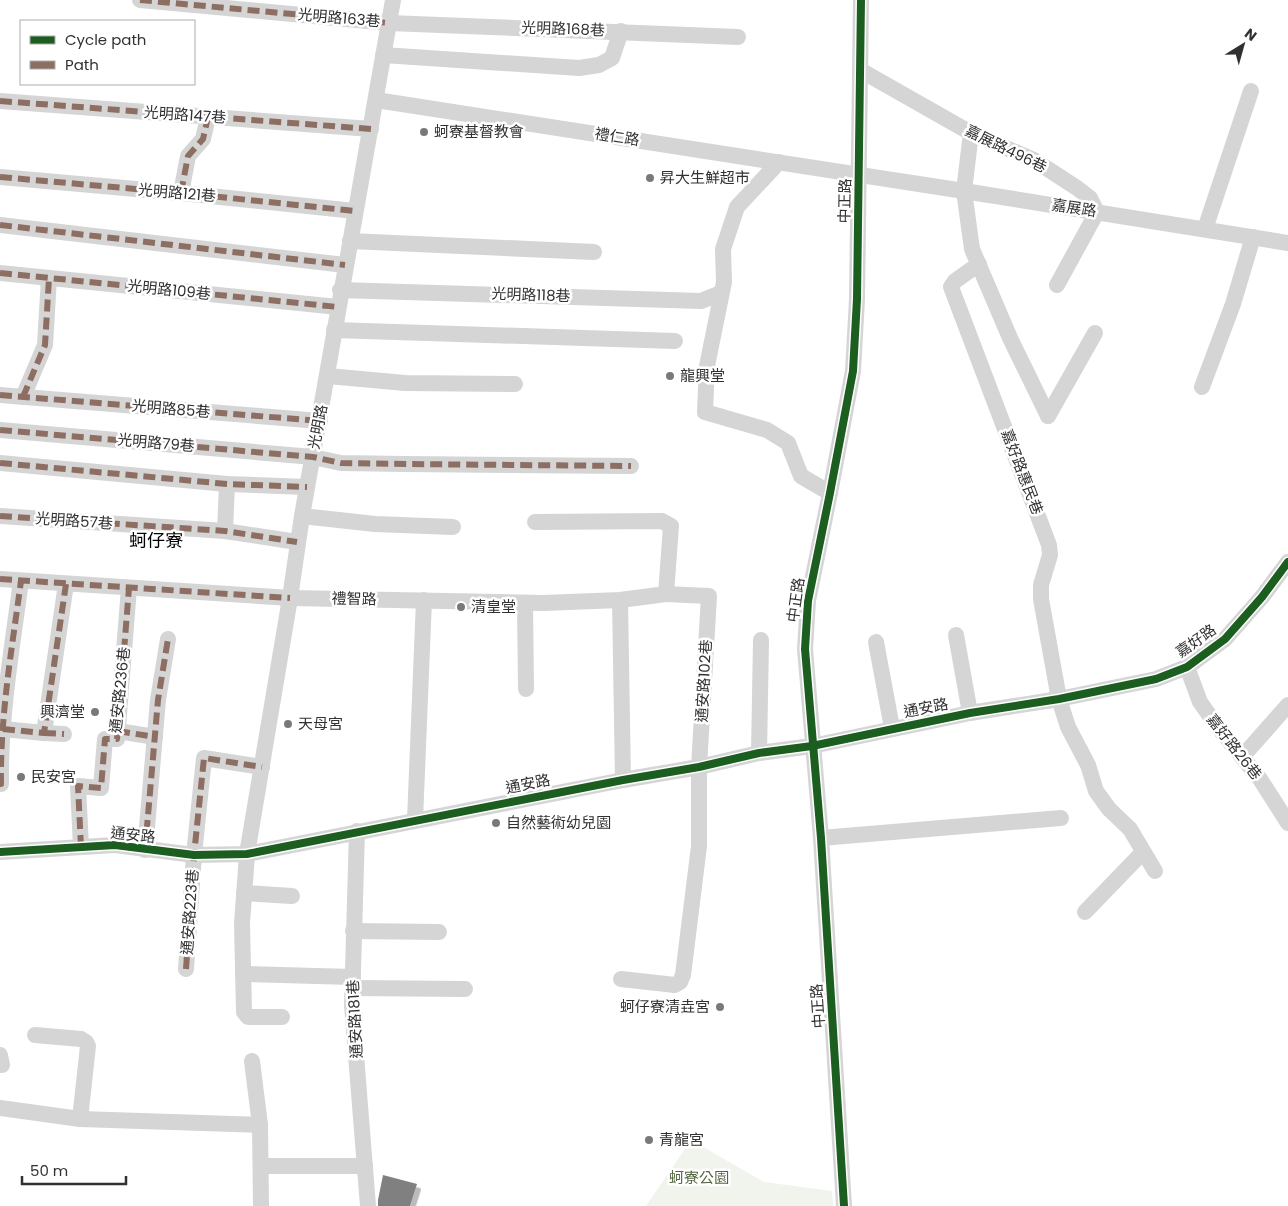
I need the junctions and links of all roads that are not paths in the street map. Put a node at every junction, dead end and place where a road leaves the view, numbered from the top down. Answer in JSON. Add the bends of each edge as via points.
{"nodes":[{"id":1,"x":140,"y":0,"type":"edge"},
{"id":2,"x":392,"y":0,"type":"edge"},
{"id":3,"x":862,"y":0,"type":"edge"},
{"id":4,"x":389,"y":23,"type":"junction"},
{"id":5,"x":621,"y":31,"type":"junction"},
{"id":6,"x":738,"y":36,"type":"dead end"},
{"id":7,"x":384,"y":55,"type":"junction"},
{"id":8,"x":860,"y":70,"type":"junction"},
{"id":9,"x":1251,"y":91,"type":"dead end"},
{"id":10,"x":376,"y":100,"type":"junction"},
{"id":11,"x":0,"y":101,"type":"edge"},
{"id":12,"x":208,"y":117,"type":"junction"},
{"id":13,"x":371,"y":129,"type":"junction"},
{"id":14,"x":971,"y":134,"type":"junction"},
{"id":15,"x":780,"y":162,"type":"junction"},
{"id":16,"x":859,"y":175,"type":"junction"},
{"id":17,"x":0,"y":177,"type":"edge"},
{"id":18,"x":964,"y":190,"type":"junction"},
{"id":19,"x":181,"y":193,"type":"junction"},
{"id":20,"x":355,"y":211,"type":"junction"},
{"id":21,"x":1097,"y":212,"type":"junction"},
{"id":22,"x":0,"y":225,"type":"edge"},
{"id":23,"x":1205,"y":229,"type":"junction"},
{"id":24,"x":1253,"y":237,"type":"junction"},
{"id":25,"x":350,"y":242,"type":"junction"},
{"id":26,"x":1288,"y":243,"type":"edge"},
{"id":27,"x":594,"y":252,"type":"dead end"},
{"id":28,"x":979,"y":264,"type":"junction"},
{"id":29,"x":345,"y":265,"type":"junction"},
{"id":30,"x":0,"y":273,"type":"edge"},
{"id":31,"x":49,"y":278,"type":"junction"},
{"id":32,"x":1057,"y":286,"type":"dead end"},
{"id":33,"x":340,"y":290,"type":"junction"},
{"id":34,"x":721,"y":293,"type":"junction"},
{"id":35,"x":338,"y":307,"type":"junction"},
{"id":36,"x":334,"y":330,"type":"junction"},
{"id":37,"x":1095,"y":333,"type":"dead end"},
{"id":38,"x":675,"y":341,"type":"dead end"},
{"id":39,"x":328,"y":376,"type":"junction"},
{"id":40,"x":515,"y":384,"type":"dead end"},
{"id":41,"x":1202,"y":388,"type":"dead end"},
{"id":42,"x":0,"y":395,"type":"edge"},
{"id":43,"x":23,"y":396,"type":"junction"},
{"id":44,"x":320,"y":421,"type":"junction"},
{"id":45,"x":0,"y":430,"type":"edge"},
{"id":46,"x":313,"y":457,"type":"junction"},
{"id":47,"x":0,"y":463,"type":"edge"},
{"id":48,"x":631,"y":466,"type":"dead end"},
{"id":49,"x":227,"y":484,"type":"junction"},
{"id":50,"x":307,"y":488,"type":"junction"},
{"id":51,"x":830,"y":493,"type":"junction"},
{"id":52,"x":0,"y":516,"type":"edge"},
{"id":53,"x":302,"y":516,"type":"junction"},
{"id":54,"x":535,"y":522,"type":"dead end"},
{"id":55,"x":454,"y":528,"type":"dead end"},
{"id":56,"x":225,"y":532,"type":"junction"},
{"id":57,"x":298,"y":542,"type":"junction"},
{"id":58,"x":1288,"y":562,"type":"edge"},
{"id":59,"x":0,"y":580,"type":"edge"},
{"id":60,"x":21,"y":581,"type":"junction"},
{"id":61,"x":66,"y":584,"type":"junction"},
{"id":62,"x":129,"y":588,"type":"junction"},
{"id":63,"x":666,"y":594,"type":"junction"},
{"id":64,"x":709,"y":596,"type":"joint"},
{"id":65,"x":290,"y":598,"type":"junction"},
{"id":66,"x":424,"y":600,"type":"junction"},
{"id":67,"x":620,"y":600,"type":"junction"},
{"id":68,"x":525,"y":602,"type":"junction"},
{"id":69,"x":956,"y":635,"type":"dead end"},
{"id":70,"x":168,"y":639,"type":"dead end"},
{"id":71,"x":761,"y":640,"type":"dead end"},
{"id":72,"x":876,"y":642,"type":"dead end"},
{"id":73,"x":1187,"y":667,"type":"junction"},
{"id":74,"x":4,"y":669,"type":"edge"},
{"id":75,"x":526,"y":689,"type":"dead end"},
{"id":76,"x":1059,"y":699,"type":"junction"},
{"id":77,"x":1288,"y":705,"type":"edge"},
{"id":78,"x":970,"y":713,"type":"junction"},
{"id":79,"x":892,"y":728,"type":"junction"},
{"id":80,"x":3,"y":729,"type":"junction"},
{"id":81,"x":118,"y":732,"type":"junction"},
{"id":82,"x":44,"y":733,"type":"junction"},
{"id":83,"x":64,"y":734,"type":"dead end"},
{"id":84,"x":155,"y":737,"type":"junction"},
{"id":85,"x":812,"y":746,"type":"junction"},
{"id":86,"x":759,"y":754,"type":"junction"},
{"id":87,"x":1242,"y":757,"type":"junction"},
{"id":88,"x":262,"y":767,"type":"junction"},
{"id":89,"x":699,"y":767,"type":"junction"},
{"id":90,"x":623,"y":780,"type":"junction"},
{"id":91,"x":0,"y":784,"type":"edge"},
{"id":92,"x":1061,"y":818,"type":"dead end"},
{"id":93,"x":415,"y":820,"type":"junction"},
{"id":94,"x":1288,"y":823,"type":"edge"},
{"id":95,"x":356,"y":831,"type":"junction"},
{"id":96,"x":821,"y":838,"type":"junction"},
{"id":97,"x":81,"y":847,"type":"junction"},
{"id":98,"x":145,"y":850,"type":"junction"},
{"id":99,"x":0,"y":852,"type":"edge"},
{"id":100,"x":1143,"y":852,"type":"junction"},
{"id":101,"x":247,"y":854,"type":"junction"},
{"id":102,"x":194,"y":855,"type":"junction"},
{"id":103,"x":1155,"y":871,"type":"dead end"},
{"id":104,"x":244,"y":893,"type":"junction"},
{"id":105,"x":292,"y":896,"type":"dead end"},
{"id":106,"x":1085,"y":912,"type":"dead end"},
{"id":107,"x":353,"y":931,"type":"junction"},
{"id":108,"x":439,"y":932,"type":"dead end"},
{"id":109,"x":186,"y":969,"type":"dead end"},
{"id":110,"x":242,"y":974,"type":"junction"},
{"id":111,"x":621,"y":979,"type":"dead end"},
{"id":112,"x":353,"y":982,"type":"junction"},
{"id":113,"x":465,"y":989,"type":"dead end"},
{"id":114,"x":282,"y":1017,"type":"dead end"},
{"id":115,"x":35,"y":1036,"type":"dead end"},
{"id":116,"x":252,"y":1062,"type":"dead end"},
{"id":117,"x":0,"y":1108,"type":"edge"},
{"id":118,"x":80,"y":1120,"type":"junction"},
{"id":119,"x":260,"y":1126,"type":"junction"},
{"id":120,"x":261,"y":1166,"type":"junction"},
{"id":121,"x":364,"y":1166,"type":"junction"},
{"id":122,"x":261,"y":1206,"type":"edge"},
{"id":123,"x":368,"y":1206,"type":"edge"},
{"id":124,"x":844,"y":1206,"type":"edge"}],
"edges":[{"from":1,"to":4,"type":"street","name":"光明路163巷"},
{"from":2,"to":4,"type":"street","name":"光明路"},
{"from":3,"to":8,"type":"street","name":"中正路"},
{"from":4,"to":5,"type":"street","name":"光明路168巷"},
{"from":4,"to":7,"type":"street","name":"光明路"},
{"from":5,"to":6,"type":"street","name":"光明路168巷"},
{"from":5,"to":7,"type":"street","via":[[612,58],[599,65],[579,68]]},
{"from":7,"to":10,"type":"street","name":"光明路"},
{"from":8,"to":14,"type":"street","name":"嘉展路496巷"},
{"from":8,"to":16,"type":"street","name":"中正路"},
{"from":9,"to":23,"type":"street"},
{"from":10,"to":13,"type":"street","name":"光明路"},
{"from":10,"to":15,"type":"street","name":"禮仁路"},
{"from":11,"to":12,"type":"street","name":"光明路147巷"},
{"from":12,"to":13,"type":"street","name":"光明路147巷"},
{"from":12,"to":19,"type":"street","via":[[203,139],[188,156]]},
{"from":13,"to":20,"type":"street","name":"光明路"},
{"from":14,"to":18,"type":"street"},
{"from":14,"to":21,"type":"street","name":"嘉展路496巷","via":[[1047,168],[1090,198]]},
{"from":15,"to":16,"type":"street","name":"禮仁路"},
{"from":15,"to":34,"type":"street","via":[[737,207],[723,249]]},
{"from":16,"to":18,"type":"street","name":"嘉展路"},
{"from":16,"to":51,"type":"street","name":"中正路","via":[[853,371]]},
{"from":17,"to":19,"type":"street","name":"光明路121巷"},
{"from":18,"to":21,"type":"street","name":"嘉展路"},
{"from":18,"to":28,"type":"street","via":[[972,249]]},
{"from":19,"to":20,"type":"street","name":"光明路121巷"},
{"from":20,"to":25,"type":"street","name":"光明路"},
{"from":21,"to":23,"type":"street","name":"嘉展路"},
{"from":21,"to":32,"type":"street"},
{"from":22,"to":29,"type":"street"},
{"from":23,"to":24,"type":"street","name":"嘉展路"},
{"from":24,"to":26,"type":"street","name":"嘉展路"},
{"from":24,"to":41,"type":"street"},
{"from":25,"to":27,"type":"street"},
{"from":25,"to":29,"type":"street","name":"光明路"},
{"from":28,"to":37,"type":"street","via":[[1048,416]]},
{"from":28,"to":76,"type":"street","name":"嘉好路惠民巷","via":[[951,287],[1049,545],[1050,555],[1040,599]]},
{"from":29,"to":33,"type":"street","name":"光明路"},
{"from":30,"to":31,"type":"street","name":"光明路109巷"},
{"from":31,"to":35,"type":"street","name":"光明路109巷"},
{"from":31,"to":43,"type":"street","via":[[45,345]]},
{"from":33,"to":34,"type":"street","name":"光明路118巷","via":[[701,301]]},
{"from":33,"to":35,"type":"street","name":"光明路"},
{"from":34,"to":51,"type":"street","via":[[707,366],[705,412],[767,430],[788,443],[801,476]]},
{"from":35,"to":36,"type":"street","name":"光明路"},
{"from":36,"to":38,"type":"street"},
{"from":36,"to":39,"type":"street","name":"光明路"},
{"from":39,"to":40,"type":"street","via":[[405,383]]},
{"from":39,"to":44,"type":"street","name":"光明路"},
{"from":42,"to":43,"type":"street","name":"光明路85巷"},
{"from":43,"to":44,"type":"street","name":"光明路85巷"},
{"from":44,"to":46,"type":"street","name":"光明路"},
{"from":45,"to":46,"type":"street","name":"光明路79巷"},
{"from":46,"to":48,"type":"street","name":"光明路79巷","via":[[341,463]]},
{"from":46,"to":50,"type":"street","name":"光明路"},
{"from":47,"to":49,"type":"street"},
{"from":49,"to":50,"type":"street"},
{"from":49,"to":56,"type":"street"},
{"from":50,"to":53,"type":"street","name":"光明路"},
{"from":51,"to":85,"type":"street","name":"中正路","via":[[808,601],[805,649]]},
{"from":52,"to":56,"type":"street","name":"光明路57巷"},
{"from":53,"to":55,"type":"street"},
{"from":53,"to":57,"type":"street","name":"光明路"},
{"from":54,"to":63,"type":"street","via":[[662,521],[671,526]]},
{"from":56,"to":57,"type":"street","name":"光明路57巷"},
{"from":57,"to":65,"type":"street","name":"光明路"},
{"from":58,"to":73,"type":"street","name":"嘉好路","via":[[1225,639]]},
{"from":59,"to":60,"type":"street","name":"禮智路"},
{"from":60,"to":61,"type":"street","name":"禮智路"},
{"from":60,"to":74,"type":"street"},
{"from":61,"to":62,"type":"street","name":"禮智路"},
{"from":61,"to":82,"type":"street"},
{"from":62,"to":65,"type":"street","name":"禮智路"},
{"from":62,"to":81,"type":"street","name":"通安路236巷"},
{"from":63,"to":64,"type":"street","name":"禮智路"},
{"from":63,"to":67,"type":"street","name":"禮智路"},
{"from":64,"to":89,"type":"street","name":"通安路102巷"},
{"from":65,"to":66,"type":"street","name":"禮智路"},
{"from":65,"to":88,"type":"street","name":"光明路"},
{"from":66,"to":68,"type":"street","name":"禮智路"},
{"from":66,"to":93,"type":"street"},
{"from":67,"to":68,"type":"street","name":"禮智路"},
{"from":67,"to":90,"type":"street"},
{"from":68,"to":75,"type":"street"},
{"from":69,"to":78,"type":"street"},
{"from":70,"to":84,"type":"street"},
{"from":71,"to":86,"type":"street"},
{"from":72,"to":79,"type":"street"},
{"from":73,"to":76,"type":"street","name":"嘉好路","via":[[1156,679]]},
{"from":73,"to":87,"type":"street","name":"嘉好路26巷","via":[[1200,702]]},
{"from":74,"to":80,"type":"street"},
{"from":76,"to":78,"type":"street","name":"通安路"},
{"from":76,"to":100,"type":"street","via":[[1096,791],[1130,828]]},
{"from":77,"to":87,"type":"street"},
{"from":78,"to":79,"type":"street","name":"通安路"},
{"from":79,"to":85,"type":"street","name":"通安路"},
{"from":80,"to":82,"type":"street"},
{"from":80,"to":91,"type":"street"},
{"from":81,"to":84,"type":"street"},
{"from":81,"to":97,"type":"street","name":"通安路236巷","via":[[117,739],[105,739],[101,788],[78,786]]},
{"from":82,"to":83,"type":"street"},
{"from":84,"to":98,"type":"street"},
{"from":85,"to":86,"type":"street","name":"通安路"},
{"from":85,"to":96,"type":"street","name":"中正路"},
{"from":86,"to":89,"type":"street","name":"通安路"},
{"from":87,"to":94,"type":"street","name":"嘉好路26巷"},
{"from":88,"to":101,"type":"street","name":"光明路"},
{"from":88,"to":102,"type":"street","name":"通安路223巷","via":[[204,758]]},
{"from":89,"to":90,"type":"street","name":"通安路"},
{"from":89,"to":111,"type":"street","name":"通安路102巷","via":[[699,846],[683,975],[675,985]]},
{"from":90,"to":93,"type":"street","name":"通安路"},
{"from":92,"to":96,"type":"street"},
{"from":93,"to":95,"type":"street","name":"通安路"},
{"from":95,"to":101,"type":"street","name":"通安路"},
{"from":95,"to":107,"type":"street","name":"通安路181巷"},
{"from":96,"to":124,"type":"street","name":"中正路"},
{"from":97,"to":98,"type":"street","name":"通安路","via":[[115,845]]},
{"from":97,"to":99,"type":"street","name":"通安路"},
{"from":98,"to":102,"type":"street","name":"通安路"},
{"from":100,"to":103,"type":"street"},
{"from":100,"to":106,"type":"street"},
{"from":101,"to":102,"type":"street","name":"通安路"},
{"from":101,"to":104,"type":"street","name":"光明路"},
{"from":102,"to":109,"type":"street","name":"通安路223巷"},
{"from":104,"to":105,"type":"street"},
{"from":104,"to":110,"type":"street","name":"光明路"},
{"from":107,"to":108,"type":"street"},
{"from":107,"to":112,"type":"street","name":"通安路181巷"},
{"from":110,"to":112,"type":"street"},
{"from":110,"to":114,"type":"street","name":"光明路","via":[[246,1015]]},
{"from":112,"to":113,"type":"street"},
{"from":112,"to":121,"type":"street","name":"通安路181巷"},
{"from":115,"to":118,"type":"street","via":[[86,1042]]},
{"from":116,"to":119,"type":"street"},
{"from":117,"to":118,"type":"street"},
{"from":118,"to":119,"type":"street"},
{"from":119,"to":120,"type":"street"},
{"from":120,"to":121,"type":"street"},
{"from":120,"to":122,"type":"street"},
{"from":121,"to":123,"type":"street","name":"通安路181巷"}]}
